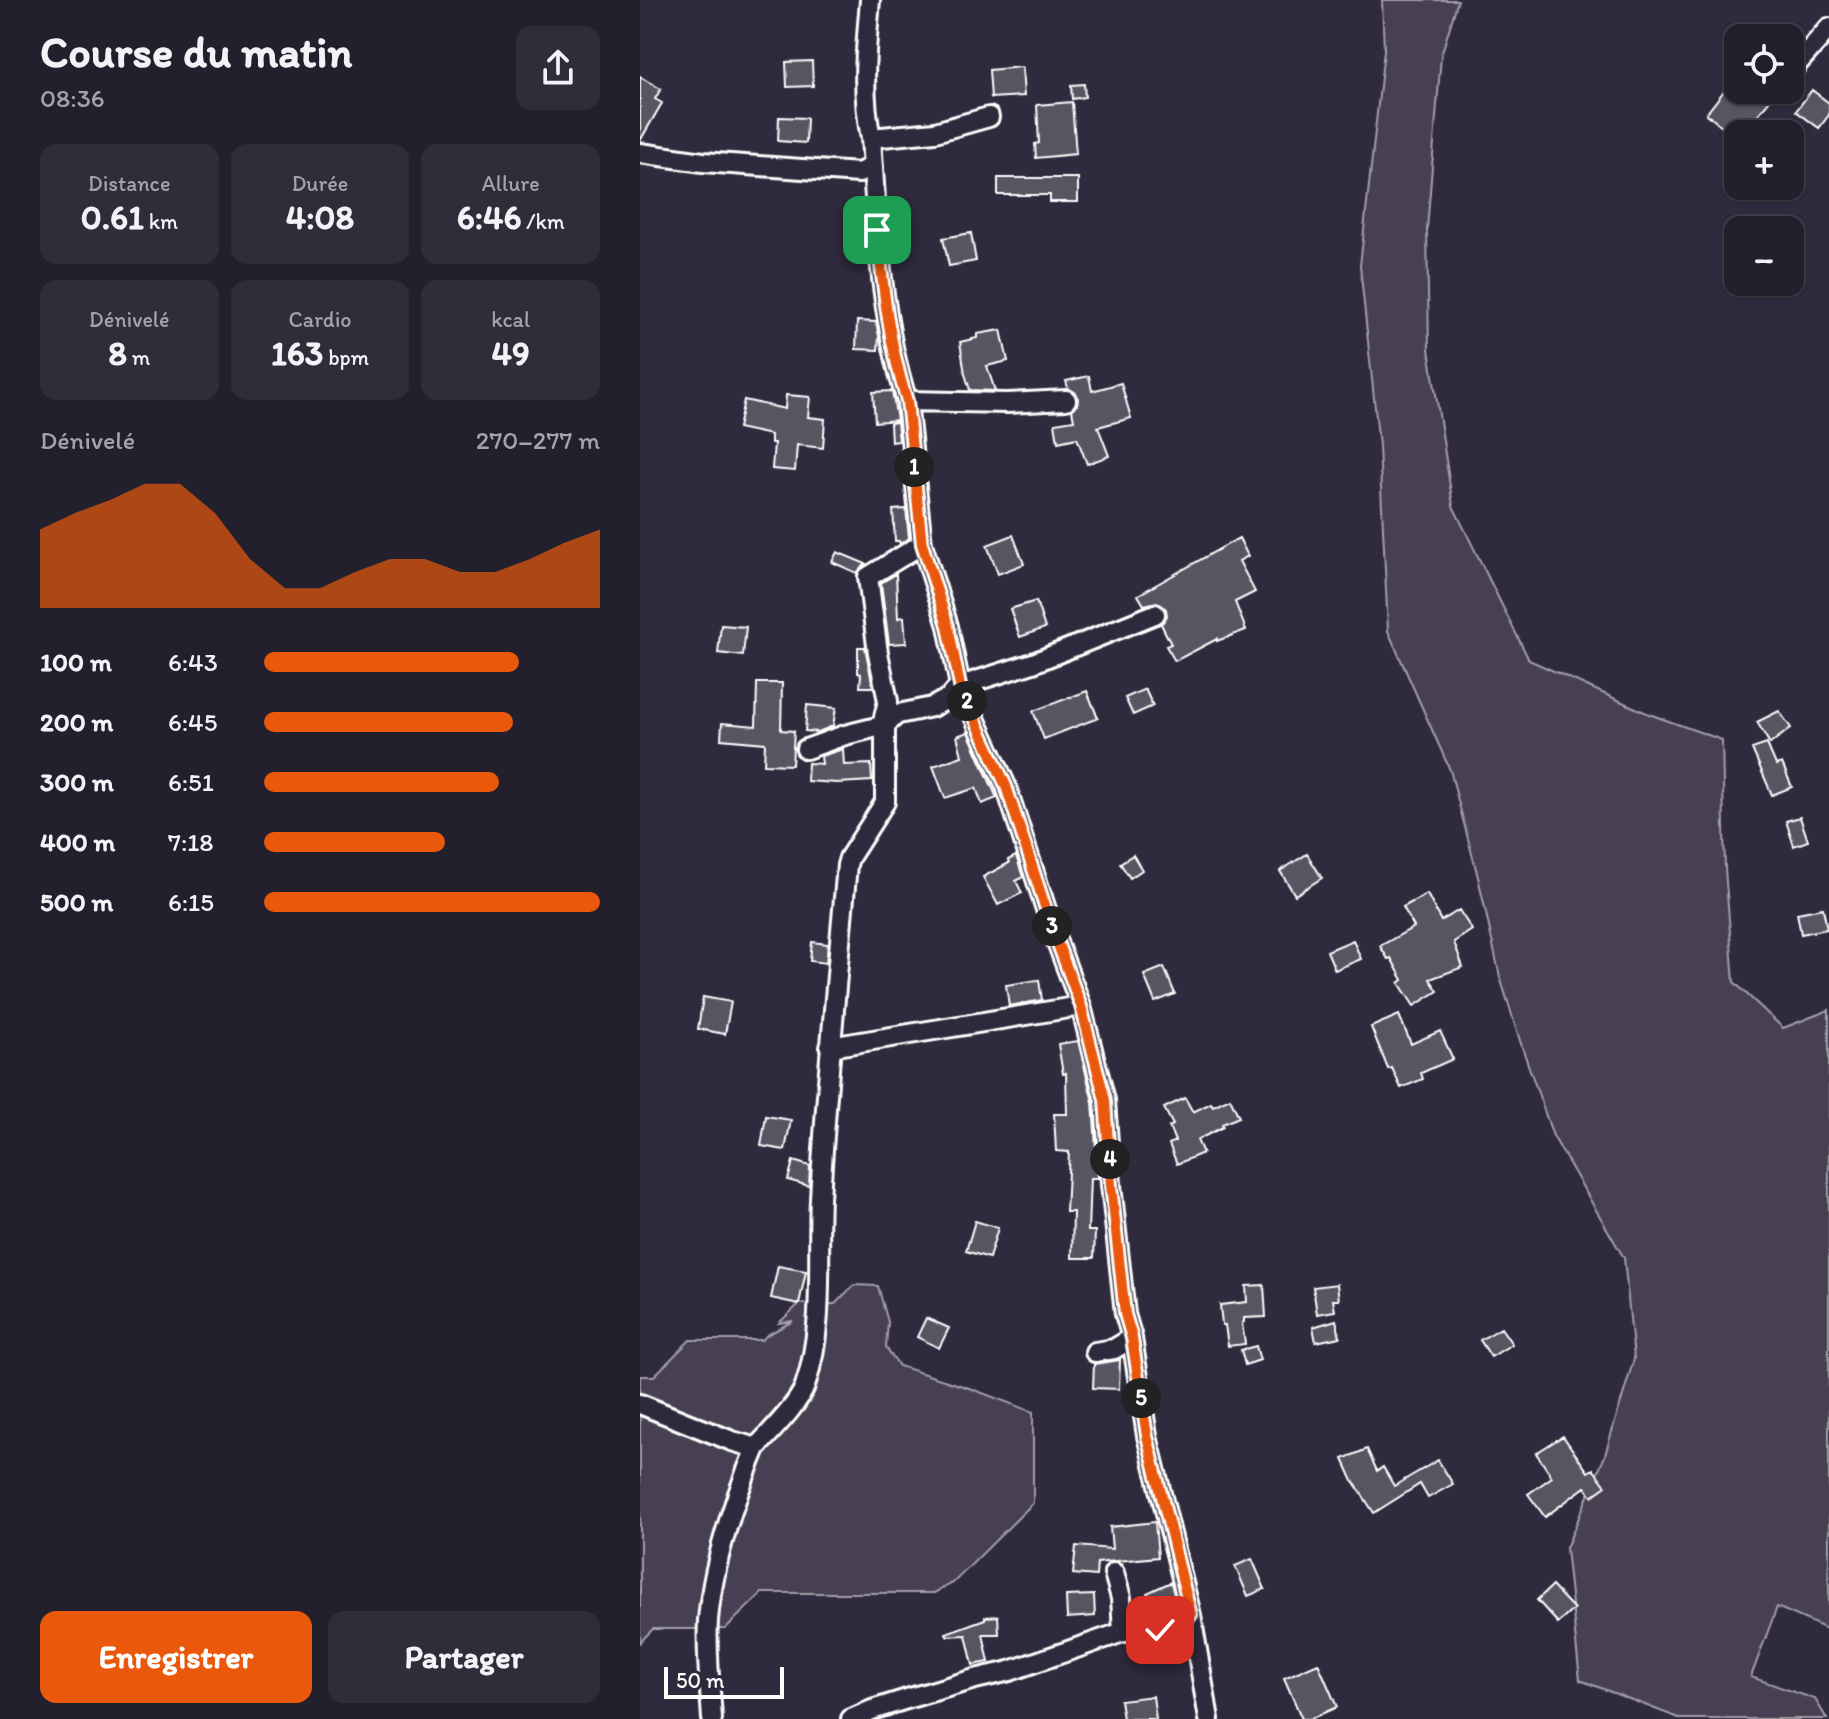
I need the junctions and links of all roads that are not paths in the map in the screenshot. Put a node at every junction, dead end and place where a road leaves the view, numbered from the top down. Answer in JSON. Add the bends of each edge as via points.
{"nodes":[{"id":1,"x":870,"y":0,"type":"edge"},
{"id":2,"x":1829,"y":28,"type":"edge"},
{"id":3,"x":1804,"y":56,"type":"edge"},
{"id":4,"x":989,"y":117,"type":"dead end"},
{"id":5,"x":871,"y":138,"type":"junction"},
{"id":6,"x":640,"y":153,"type":"edge"},
{"id":7,"x":873,"y":166,"type":"junction"},
{"id":8,"x":1066,"y":400,"type":"dead end"},
{"id":9,"x":907,"y":401,"type":"junction"},
{"id":10,"x":922,"y":544,"type":"junction"},
{"id":11,"x":1155,"y":614,"type":"dead end"},
{"id":12,"x":960,"y":686,"type":"junction"},
{"id":13,"x":885,"y":721,"type":"junction"},
{"id":14,"x":806,"y":749,"type":"dead end"},
{"id":15,"x":1081,"y":1006,"type":"junction"},
{"id":16,"x":830,"y":1047,"type":"junction"},
{"id":17,"x":1132,"y":1338,"type":"junction"},
{"id":18,"x":1095,"y":1352,"type":"dead end"},
{"id":19,"x":640,"y":1404,"type":"edge"},
{"id":20,"x":756,"y":1448,"type":"junction"},
{"id":21,"x":1114,"y":1573,"type":"dead end"},
{"id":22,"x":1191,"y":1615,"type":"junction"},
{"id":23,"x":1123,"y":1632,"type":"junction"},
{"id":24,"x":712,"y":1719,"type":"edge"},
{"id":25,"x":851,"y":1719,"type":"edge"},
{"id":26,"x":1209,"y":1719,"type":"edge"}],
"edges":[{"from":1,"to":5,"type":"street","via":[[864,63]]},
{"from":2,"to":3,"type":"street"},
{"from":4,"to":5,"type":"street","via":[[935,132]]},
{"from":5,"to":7,"type":"street"},
{"from":6,"to":7,"type":"street","via":[[859,173]]},
{"from":7,"to":9,"type":"street","via":[[885,301]]},
{"from":8,"to":9,"type":"street"},
{"from":9,"to":10,"type":"street"},
{"from":10,"to":12,"type":"street"},
{"from":10,"to":13,"type":"street","via":[[868,577],[888,701]]},
{"from":11,"to":12,"type":"street"},
{"from":12,"to":13,"type":"street","via":[[932,707]]},
{"from":12,"to":15,"type":"street","via":[[1006,786]]},
{"from":13,"to":14,"type":"street"},
{"from":13,"to":16,"type":"street","via":[[885,802],[847,865]]},
{"from":15,"to":16,"type":"street"},
{"from":15,"to":17,"type":"street","via":[[1105,1100],[1125,1314]]},
{"from":16,"to":20,"type":"street","via":[[811,1365],[803,1390]]},
{"from":17,"to":18,"type":"street"},
{"from":17,"to":22,"type":"street","via":[[1147,1436]]},
{"from":19,"to":20,"type":"street"},
{"from":20,"to":24,"type":"street","via":[[712,1591]]},
{"from":21,"to":23,"type":"street"},
{"from":22,"to":23,"type":"street","via":[[1174,1631]]},
{"from":22,"to":26,"type":"street"},
{"from":23,"to":25,"type":"street"}]}
